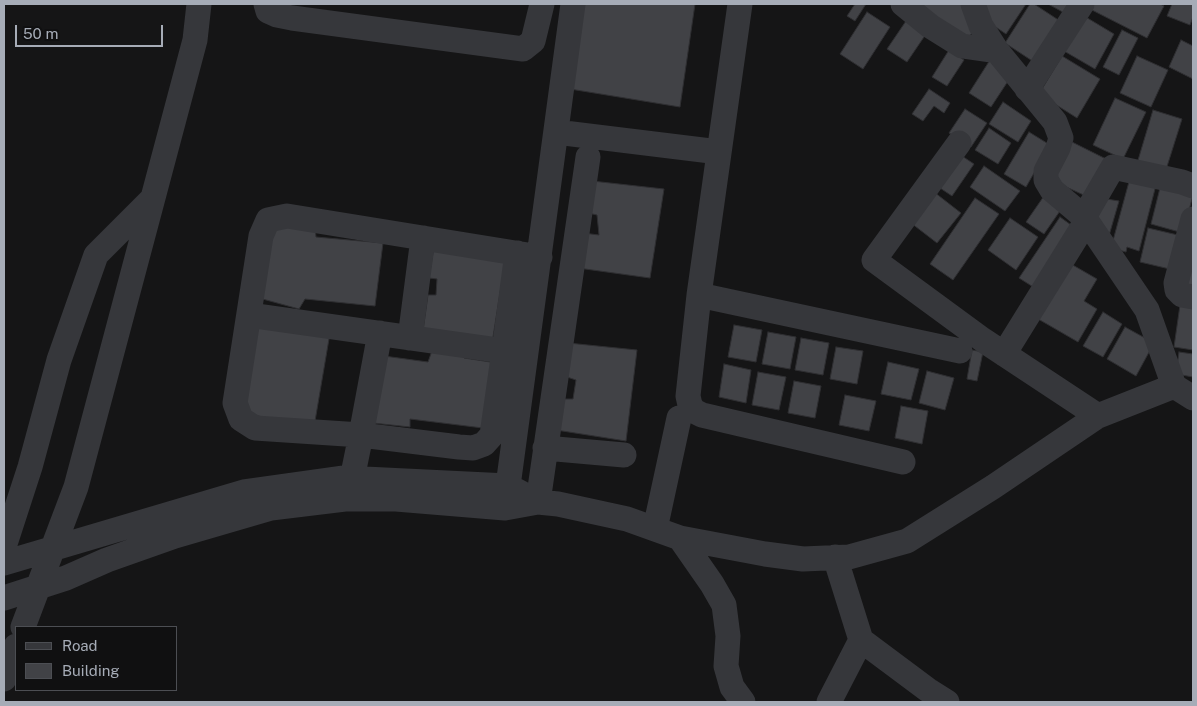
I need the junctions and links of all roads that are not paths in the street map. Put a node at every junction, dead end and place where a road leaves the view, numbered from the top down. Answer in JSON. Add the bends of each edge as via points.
{"nodes":[{"id":1,"x":199,"y":4,"type":"edge"},
{"id":2,"x":266,"y":4,"type":"edge"},
{"id":3,"x":542,"y":4,"type":"edge"},
{"id":4,"x":573,"y":4,"type":"edge"},
{"id":5,"x":740,"y":4,"type":"edge"},
{"id":6,"x":903,"y":4,"type":"edge"},
{"id":7,"x":973,"y":4,"type":"edge"},
{"id":8,"x":1082,"y":4,"type":"edge"},
{"id":9,"x":997,"y":51,"type":"junction"},
{"id":10,"x":1027,"y":89,"type":"junction"},
{"id":11,"x":556,"y":132,"type":"junction"},
{"id":12,"x":960,"y":142,"type":"dead end"},
{"id":13,"x":719,"y":152,"type":"junction"},
{"id":14,"x":588,"y":157,"type":"dead end"},
{"id":15,"x":1193,"y":186,"type":"edge"},
{"id":16,"x":152,"y":198,"type":"junction"},
{"id":17,"x":1086,"y":218,"type":"junction"},
{"id":18,"x":1193,"y":219,"type":"edge"},
{"id":19,"x":423,"y":238,"type":"junction"},
{"id":20,"x":528,"y":255,"type":"junction"},
{"id":21,"x":699,"y":296,"type":"junction"},
{"id":22,"x":1193,"y":298,"type":"edge"},
{"id":23,"x":249,"y":315,"type":"junction"},
{"id":24,"x":380,"y":334,"type":"junction"},
{"id":25,"x":410,"y":338,"type":"junction"},
{"id":26,"x":504,"y":351,"type":"junction"},
{"id":27,"x":960,"y":351,"type":"dead end"},
{"id":28,"x":1004,"y":354,"type":"junction"},
{"id":29,"x":1184,"y":392,"type":"edge"},
{"id":30,"x":1098,"y":416,"type":"junction"},
{"id":31,"x":679,"y":418,"type":"dead end"},
{"id":32,"x":361,"y":435,"type":"junction"},
{"id":33,"x":545,"y":448,"type":"junction"},
{"id":34,"x":624,"y":455,"type":"dead end"},
{"id":35,"x":903,"y":462,"type":"dead end"},
{"id":36,"x":352,"y":479,"type":"junction"},
{"id":37,"x":508,"y":486,"type":"junction"},
{"id":38,"x":538,"y":502,"type":"junction"},
{"id":39,"x":655,"y":529,"type":"junction"},
{"id":40,"x":680,"y":538,"type":"junction"},
{"id":41,"x":4,"y":547,"type":"edge"},
{"id":42,"x":53,"y":548,"type":"junction"},
{"id":43,"x":835,"y":557,"type":"junction"},
{"id":44,"x":4,"y":563,"type":"edge"},
{"id":45,"x":39,"y":587,"type":"junction"},
{"id":46,"x":4,"y":598,"type":"edge"},
{"id":47,"x":23,"y":626,"type":"edge"},
{"id":48,"x":861,"y":640,"type":"junction"},
{"id":49,"x":15,"y":649,"type":"edge"},
{"id":50,"x":4,"y":679,"type":"edge"},
{"id":51,"x":743,"y":702,"type":"edge"},
{"id":52,"x":829,"y":702,"type":"edge"},
{"id":53,"x":947,"y":702,"type":"edge"}],
"edges":[{"from":1,"to":16,"type":"street","via":[[195,40]]},
{"from":2,"to":3,"type":"street","via":[[268,11],[284,16],[523,49],[533,42]]},
{"from":4,"to":11,"type":"street"},
{"from":5,"to":13,"type":"street"},
{"from":6,"to":9,"type":"street","via":[[962,46]]},
{"from":7,"to":9,"type":"street","via":[[981,26]]},
{"from":8,"to":10,"type":"street"},
{"from":9,"to":10,"type":"street"},
{"from":10,"to":17,"type":"street","via":[[1055,122],[1061,138],[1046,170],[1046,180],[1052,190]]},
{"from":11,"to":13,"type":"street"},
{"from":11,"to":20,"type":"street"},
{"from":12,"to":28,"type":"street","via":[[874,260]]},
{"from":13,"to":21,"type":"street"},
{"from":14,"to":33,"type":"street"},
{"from":15,"to":17,"type":"street","via":[[1113,166]]},
{"from":16,"to":41,"type":"street","via":[[96,255],[59,360]]},
{"from":16,"to":42,"type":"street","via":[[76,487]]},
{"from":17,"to":28,"type":"street"},
{"from":17,"to":29,"type":"street","via":[[1147,310]]},
{"from":18,"to":22,"type":"street","via":[[1176,283],[1182,295]]},
{"from":19,"to":20,"type":"street"},
{"from":19,"to":23,"type":"street","via":[[287,216],[268,220],[261,236]]},
{"from":19,"to":25,"type":"street"},
{"from":20,"to":26,"type":"street"},
{"from":20,"to":37,"type":"street"},
{"from":21,"to":27,"type":"street"},
{"from":21,"to":35,"type":"street","via":[[688,396],[694,411]]},
{"from":23,"to":24,"type":"street"},
{"from":23,"to":32,"type":"street","via":[[235,403],[241,419],[256,428]]},
{"from":24,"to":25,"type":"street"},
{"from":24,"to":32,"type":"street"},
{"from":25,"to":26,"type":"street"},
{"from":26,"to":32,"type":"street","via":[[492,435],[484,444],[473,448],[459,447]]},
{"from":28,"to":30,"type":"street"},
{"from":29,"to":30,"type":"street"},
{"from":30,"to":43,"type":"street","via":[[907,541],[849,557]]},
{"from":31,"to":39,"type":"street"},
{"from":32,"to":36,"type":"street"},
{"from":33,"to":34,"type":"street"},
{"from":33,"to":38,"type":"street"},
{"from":36,"to":37,"type":"street"},
{"from":36,"to":42,"type":"street","via":[[244,492]]},
{"from":37,"to":38,"type":"street"},
{"from":38,"to":39,"type":"street","via":[[627,519]]},
{"from":38,"to":45,"type":"street","via":[[505,508],[396,499],[345,499],[271,508],[175,536]]},
{"from":39,"to":40,"type":"street"},
{"from":40,"to":43,"type":"street","via":[[803,559]]},
{"from":40,"to":51,"type":"street","via":[[724,605],[728,636],[726,666],[732,688]]},
{"from":42,"to":44,"type":"street"},
{"from":42,"to":45,"type":"street"},
{"from":43,"to":48,"type":"street"},
{"from":45,"to":46,"type":"street"},
{"from":45,"to":47,"type":"street"},
{"from":48,"to":52,"type":"street"},
{"from":48,"to":53,"type":"street"},
{"from":49,"to":50,"type":"street"}]}
